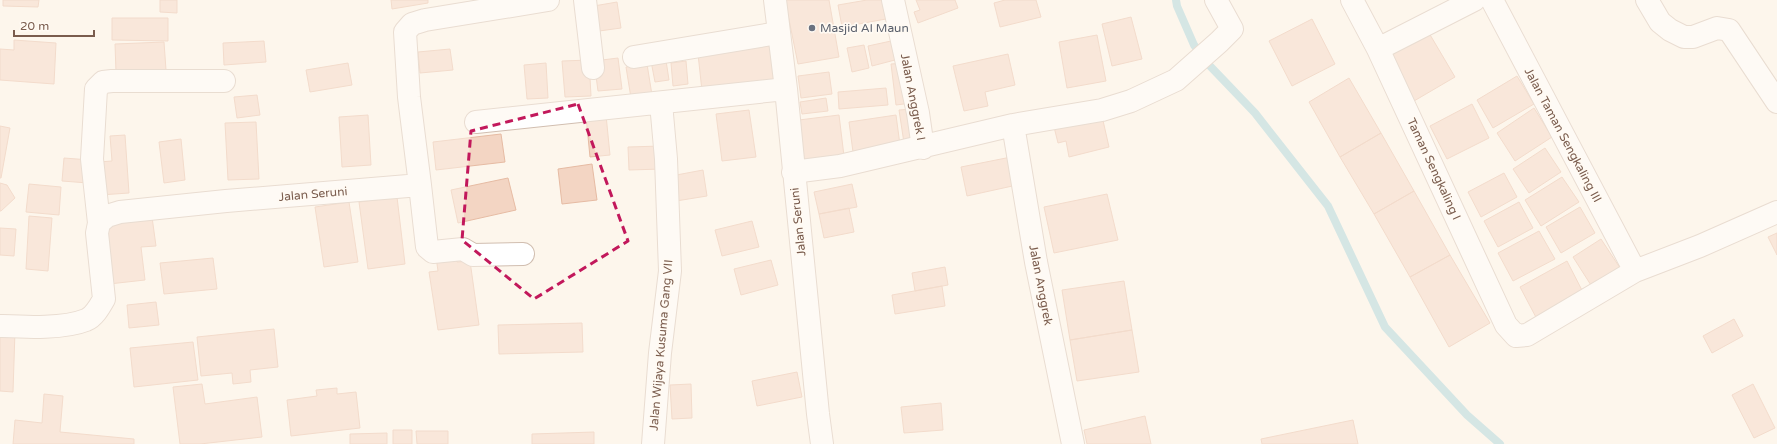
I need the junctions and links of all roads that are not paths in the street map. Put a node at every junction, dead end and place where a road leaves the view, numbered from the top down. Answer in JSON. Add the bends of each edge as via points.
{"nodes":[{"id":1,"x":548,"y":0,"type":"edge"},
{"id":2,"x":585,"y":0,"type":"edge"},
{"id":3,"x":775,"y":0,"type":"edge"},
{"id":4,"x":893,"y":0,"type":"edge"},
{"id":5,"x":1216,"y":0,"type":"edge"},
{"id":6,"x":1352,"y":0,"type":"edge"},
{"id":7,"x":1474,"y":0,"type":"edge"},
{"id":8,"x":1492,"y":0,"type":"edge"},
{"id":9,"x":1647,"y":0,"type":"edge"},
{"id":10,"x":778,"y":33,"type":"junction"},
{"id":11,"x":1378,"y":49,"type":"junction"},
{"id":12,"x":634,"y":57,"type":"dead end"},
{"id":13,"x":593,"y":68,"type":"dead end"},
{"id":14,"x":224,"y":81,"type":"dead end"},
{"id":15,"x":786,"y":89,"type":"junction"},
{"id":16,"x":1777,"y":102,"type":"edge"},
{"id":17,"x":661,"y":103,"type":"junction"},
{"id":18,"x":476,"y":122,"type":"dead end"},
{"id":19,"x":1013,"y":125,"type":"junction"},
{"id":20,"x":923,"y":148,"type":"junction"},
{"id":21,"x":793,"y":172,"type":"junction"},
{"id":22,"x":420,"y":185,"type":"junction"},
{"id":23,"x":1777,"y":212,"type":"edge"},
{"id":24,"x":99,"y":223,"type":"junction"},
{"id":25,"x":523,"y":254,"type":"dead end"},
{"id":26,"x":1635,"y":271,"type":"junction"},
{"id":27,"x":0,"y":326,"type":"edge"},
{"id":28,"x":653,"y":444,"type":"edge"},
{"id":29,"x":822,"y":444,"type":"edge"},
{"id":30,"x":1073,"y":444,"type":"edge"}],
"edges":[{"from":1,"to":22,"type":"street","via":[[425,20],[412,24],[405,32],[409,97]]},
{"from":2,"to":13,"type":"street"},
{"from":3,"to":10,"type":"street","name":"Jalan Seruni"},
{"from":4,"to":20,"type":"street","name":"Jalan Anggrek I","via":[[918,113]]},
{"from":5,"to":19,"type":"street","via":[[1232,29],[1176,80],[1131,101],[1102,110]]},
{"from":6,"to":11,"type":"street","name":"Taman Sengkaling I"},
{"from":7,"to":11,"type":"street"},
{"from":8,"to":26,"type":"street","name":"Jalan Taman Sengkaling III"},
{"from":9,"to":16,"type":"street","via":[[1660,22],[1684,37],[1693,37],[1717,28],[1729,30]]},
{"from":10,"to":12,"type":"street"},
{"from":10,"to":15,"type":"street","name":"Jalan Seruni"},
{"from":11,"to":26,"type":"street","name":"Taman Sengkaling I","via":[[1506,325],[1516,336],[1527,335]]},
{"from":14,"to":24,"type":"street","via":[[112,81],[103,82],[96,89],[92,159]]},
{"from":15,"to":17,"type":"street"},
{"from":15,"to":21,"type":"street","name":"Jalan Seruni"},
{"from":17,"to":18,"type":"street"},
{"from":17,"to":28,"type":"street","name":"Jalan Wijaya Kusuma Gang VII","via":[[666,159],[670,272]]},
{"from":19,"to":20,"type":"street"},
{"from":19,"to":30,"type":"street","name":"Jalan Anggrek","via":[[1036,262]]},
{"from":20,"to":21,"type":"street","via":[[840,166]]},
{"from":21,"to":29,"type":"street","name":"Jalan Seruni"},
{"from":22,"to":24,"type":"street","name":"Jalan Seruni","via":[[120,212],[107,216]]},
{"from":22,"to":25,"type":"street","via":[[427,247],[430,251],[463,249],[473,255]]},
{"from":23,"to":26,"type":"street"},
{"from":24,"to":27,"type":"street","via":[[97,247],[104,299],[97,310],[87,320],[68,324]]}]}
